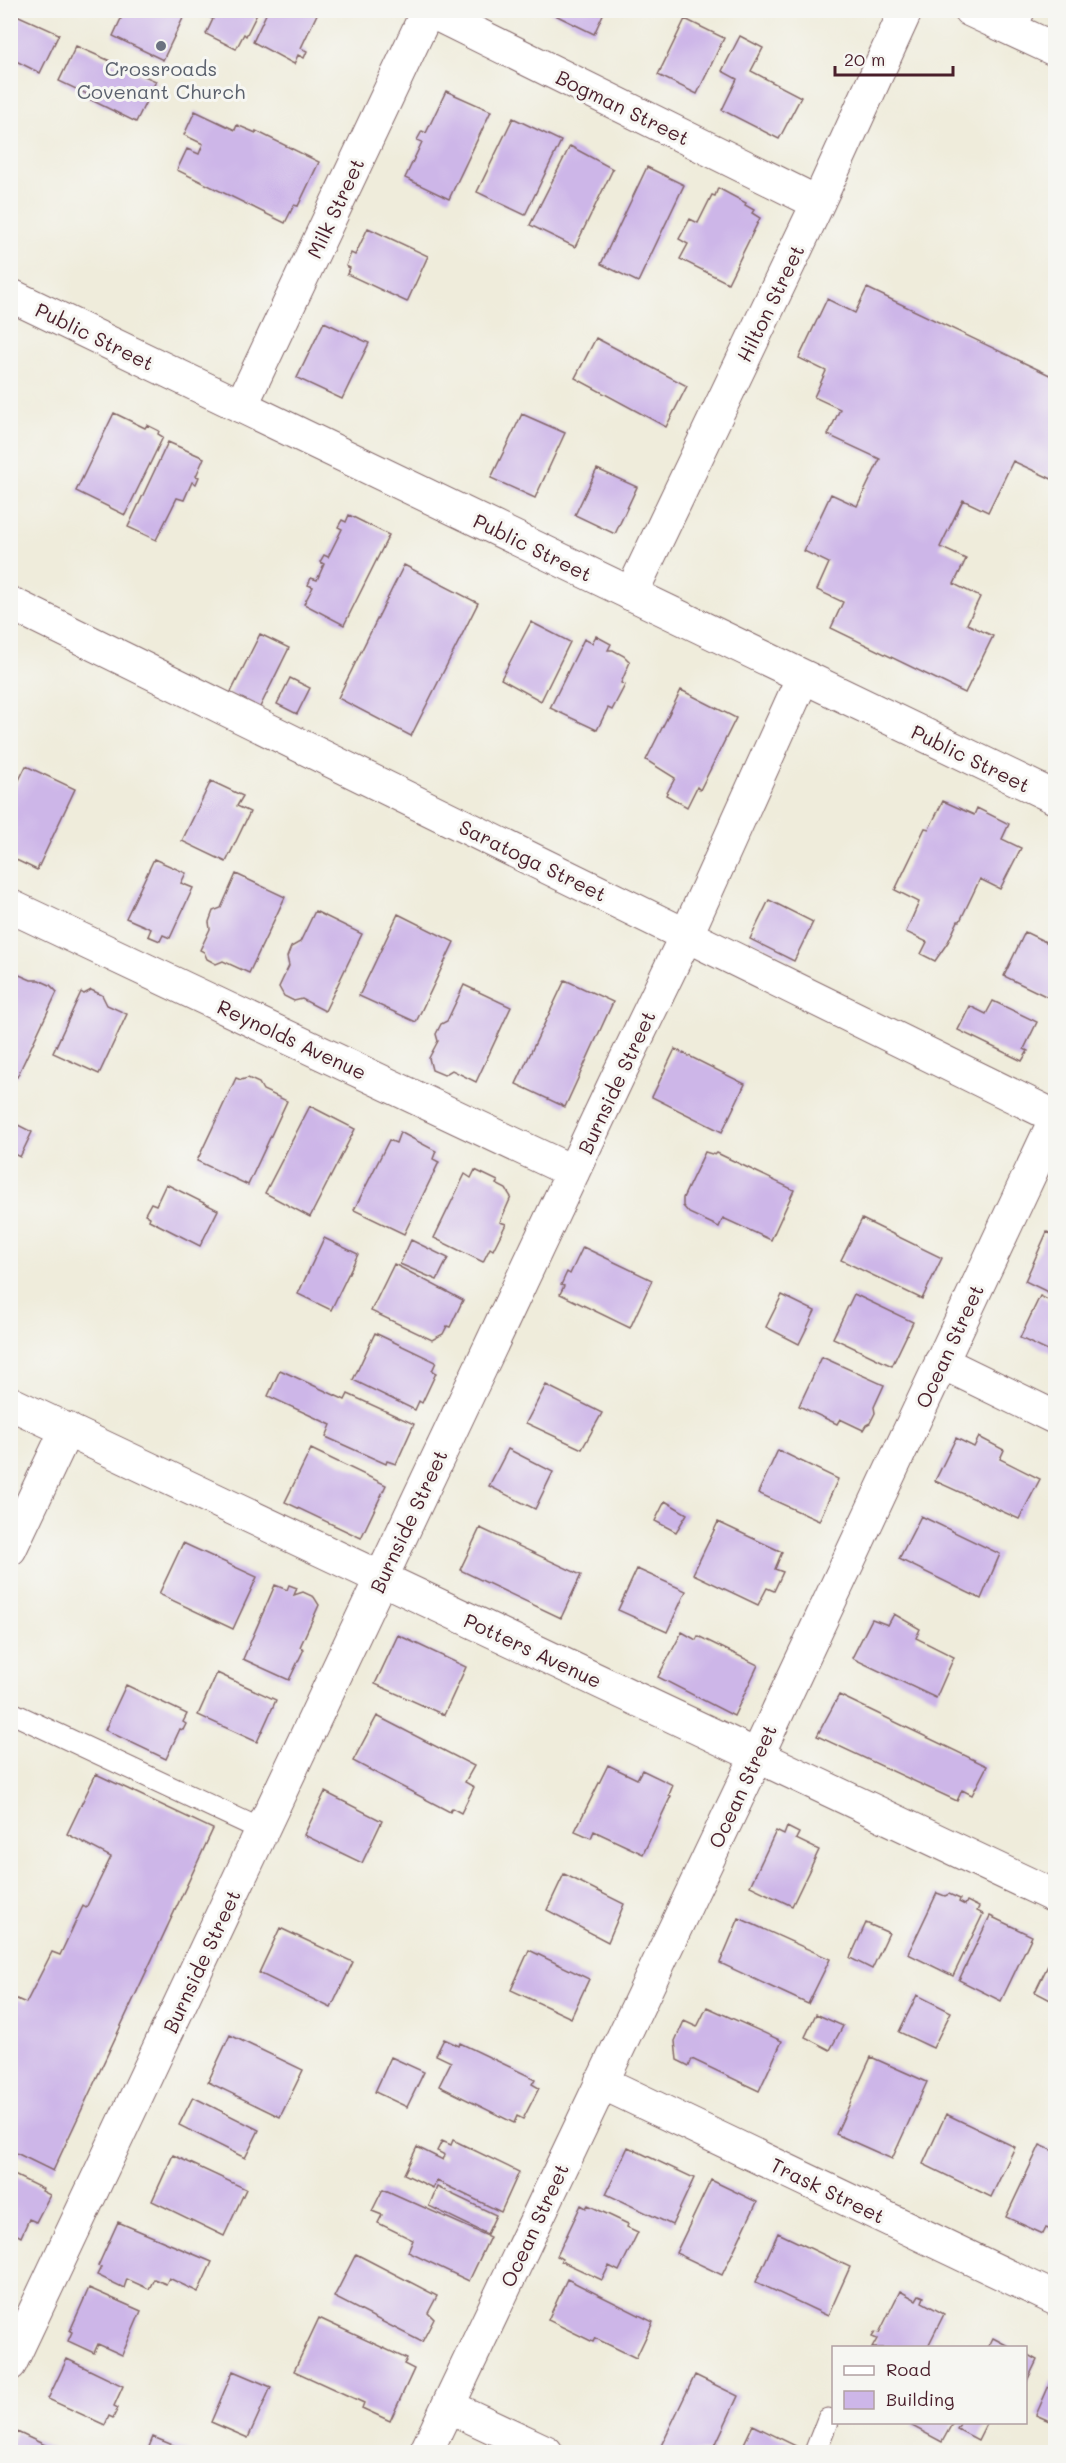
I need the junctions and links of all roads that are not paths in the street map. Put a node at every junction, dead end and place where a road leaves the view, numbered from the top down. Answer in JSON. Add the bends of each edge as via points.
{"nodes":[{"id":1,"x":906,"y":10,"type":"edge"},
{"id":2,"x":970,"y":10,"type":"edge"},
{"id":3,"x":428,"y":11,"type":"edge"},
{"id":4,"x":1020,"y":21,"type":"edge"},
{"id":5,"x":1056,"y":50,"type":"edge"},
{"id":6,"x":818,"y":203,"type":"junction"},
{"id":7,"x":10,"y":295,"type":"edge"},
{"id":8,"x":241,"y":406,"type":"junction"},
{"id":9,"x":631,"y":594,"type":"junction"},
{"id":10,"x":10,"y":603,"type":"edge"},
{"id":11,"x":802,"y":677,"type":"junction"},
{"id":12,"x":1056,"y":798,"type":"edge"},
{"id":13,"x":10,"y":906,"type":"edge"},
{"id":14,"x":686,"y":936,"type":"junction"},
{"id":15,"x":1056,"y":1117,"type":"edge"},
{"id":16,"x":573,"y":1172,"type":"junction"},
{"id":17,"x":941,"y":1362,"type":"junction"},
{"id":18,"x":10,"y":1403,"type":"edge"},
{"id":19,"x":1056,"y":1418,"type":"edge"},
{"id":20,"x":67,"y":1429,"type":"junction"},
{"id":21,"x":10,"y":1549,"type":"edge"},
{"id":22,"x":381,"y":1578,"type":"junction"},
{"id":23,"x":10,"y":1712,"type":"edge"},
{"id":24,"x":757,"y":1756,"type":"junction"},
{"id":25,"x":262,"y":1830,"type":"junction"},
{"id":26,"x":1056,"y":1897,"type":"edge"},
{"id":27,"x":601,"y":2082,"type":"junction"},
{"id":28,"x":1056,"y":2299,"type":"edge"},
{"id":29,"x":10,"y":2364,"type":"edge"},
{"id":30,"x":448,"y":2406,"type":"junction"},
{"id":31,"x":828,"y":2419,"type":"dead end"},
{"id":32,"x":426,"y":2452,"type":"edge"},
{"id":33,"x":546,"y":2452,"type":"edge"},
{"id":34,"x":815,"y":2452,"type":"edge"}],
"edges":[{"from":1,"to":6,"type":"street","name":"Hilton Street"},
{"from":2,"to":4,"type":"street"},
{"from":3,"to":6,"type":"street","name":"Bogman Street"},
{"from":3,"to":8,"type":"street","name":"Milk Street"},
{"from":4,"to":5,"type":"street"},
{"from":6,"to":9,"type":"street","name":"Hilton Street"},
{"from":7,"to":8,"type":"street","name":"Public Street"},
{"from":8,"to":9,"type":"street","name":"Public Street"},
{"from":9,"to":11,"type":"street","name":"Public Street"},
{"from":10,"to":14,"type":"street","name":"Saratoga Street"},
{"from":11,"to":12,"type":"street","name":"Public Street"},
{"from":11,"to":14,"type":"street","name":"Burnside Street"},
{"from":13,"to":16,"type":"street","name":"Reynolds Avenue"},
{"from":14,"to":15,"type":"street","name":"Saratoga Street"},
{"from":14,"to":16,"type":"street","name":"Burnside Street"},
{"from":15,"to":17,"type":"street","name":"Ocean Street"},
{"from":16,"to":22,"type":"street","name":"Burnside Street"},
{"from":17,"to":19,"type":"street"},
{"from":17,"to":24,"type":"street","name":"Ocean Street"},
{"from":18,"to":20,"type":"street","name":"Potters Avenue"},
{"from":20,"to":21,"type":"street"},
{"from":20,"to":22,"type":"street","name":"Potters Avenue"},
{"from":22,"to":24,"type":"street","name":"Potters Avenue"},
{"from":22,"to":25,"type":"street","name":"Burnside Street"},
{"from":23,"to":25,"type":"lane"},
{"from":24,"to":26,"type":"street","name":"Potters Avenue"},
{"from":24,"to":27,"type":"street","name":"Ocean Street"},
{"from":25,"to":29,"type":"street","name":"Burnside Street"},
{"from":27,"to":28,"type":"street","name":"Trask Street"},
{"from":27,"to":30,"type":"street","name":"Ocean Street"},
{"from":30,"to":32,"type":"street","name":"Ocean Street"},
{"from":30,"to":33,"type":"street"},
{"from":31,"to":34,"type":"lane"}]}
